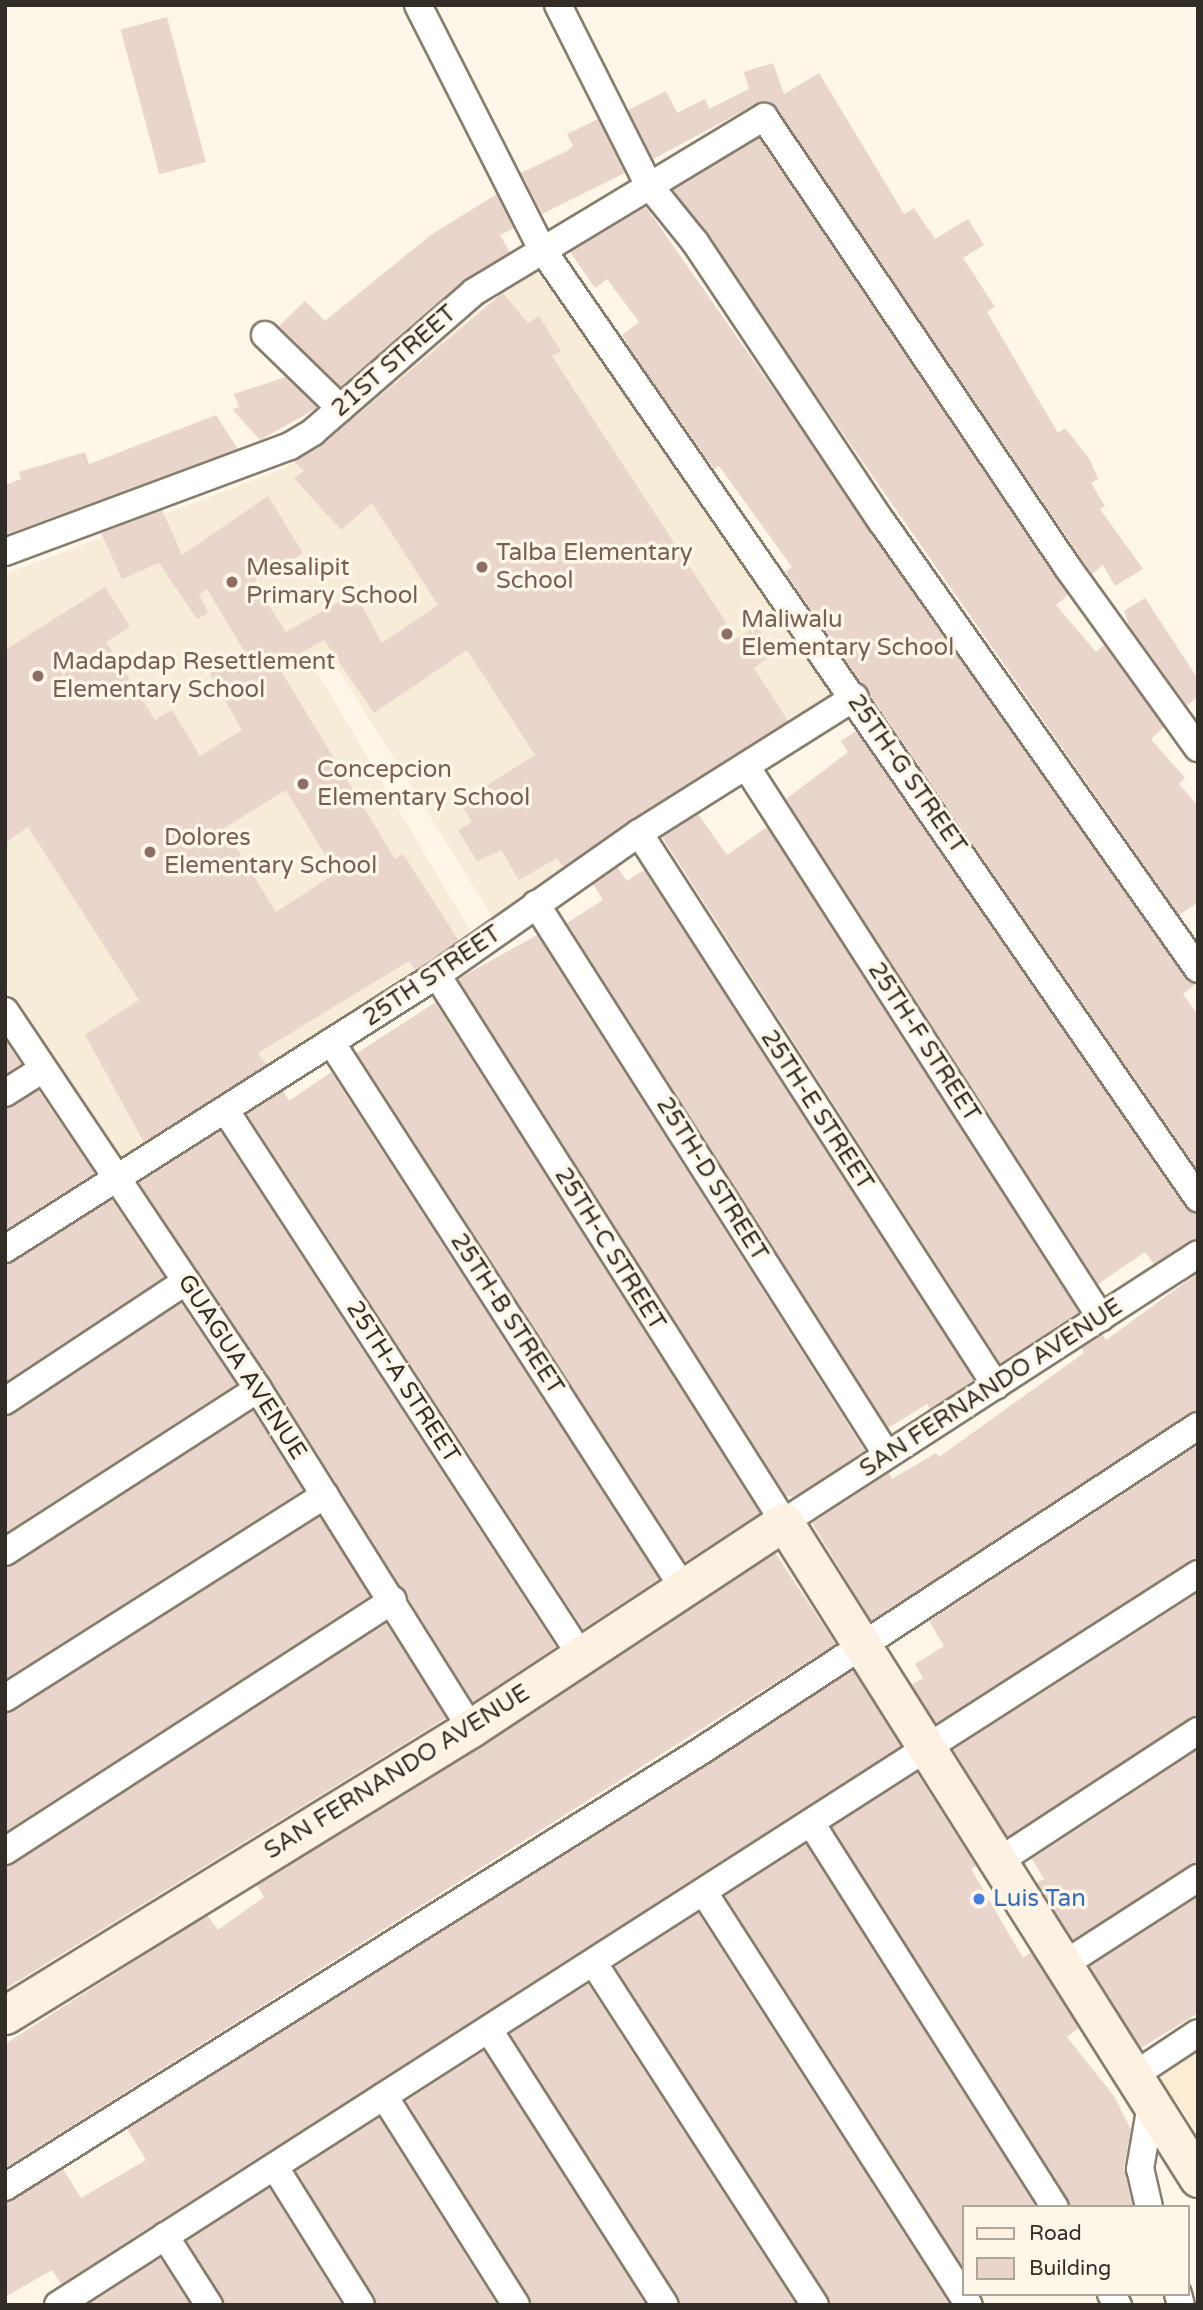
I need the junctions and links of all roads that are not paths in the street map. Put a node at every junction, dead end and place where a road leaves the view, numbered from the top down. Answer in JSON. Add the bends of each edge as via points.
{"nodes":[{"id":1,"x":418,"y":5,"type":"edge"},
{"id":2,"x":558,"y":5,"type":"edge"},
{"id":3,"x":648,"y":184,"type":"junction"},
{"id":4,"x":542,"y":249,"type":"junction"},
{"id":5,"x":265,"y":335,"type":"dead end"},
{"id":6,"x":340,"y":408,"type":"junction"},
{"id":7,"x":5,"y":552,"type":"edge"},
{"id":8,"x":855,"y":697,"type":"junction"},
{"id":9,"x":1198,"y":748,"type":"edge"},
{"id":10,"x":746,"y":766,"type":"junction"},
{"id":11,"x":639,"y":833,"type":"junction"},
{"id":12,"x":536,"y":904,"type":"junction"},
{"id":13,"x":1198,"y":969,"type":"edge"},
{"id":14,"x":437,"y":975,"type":"junction"},
{"id":15,"x":5,"y":1011,"type":"edge"},
{"id":16,"x":331,"y":1042,"type":"junction"},
{"id":17,"x":43,"y":1069,"type":"junction"},
{"id":18,"x":5,"y":1093,"type":"edge"},
{"id":19,"x":226,"y":1111,"type":"junction"},
{"id":20,"x":116,"y":1177,"type":"junction"},
{"id":21,"x":1198,"y":1198,"type":"edge"},
{"id":22,"x":5,"y":1249,"type":"edge"},
{"id":23,"x":1198,"y":1254,"type":"edge"},
{"id":24,"x":186,"y":1281,"type":"junction"},
{"id":25,"x":1101,"y":1318,"type":"junction"},
{"id":26,"x":996,"y":1386,"type":"junction"},
{"id":27,"x":258,"y":1389,"type":"junction"},
{"id":28,"x":5,"y":1401,"type":"edge"},
{"id":29,"x":1198,"y":1426,"type":"edge"},
{"id":30,"x":887,"y":1455,"type":"junction"},
{"id":31,"x":324,"y":1495,"type":"junction"},
{"id":32,"x":784,"y":1522,"type":"junction"},
{"id":33,"x":5,"y":1552,"type":"edge"},
{"id":34,"x":1198,"y":1574,"type":"edge"},
{"id":35,"x":682,"y":1586,"type":"junction"},
{"id":36,"x":393,"y":1601,"type":"junction"},
{"id":37,"x":862,"y":1644,"type":"junction"},
{"id":38,"x":580,"y":1654,"type":"junction"},
{"id":39,"x":5,"y":1698,"type":"edge"},
{"id":40,"x":471,"y":1728,"type":"junction"},
{"id":41,"x":1198,"y":1731,"type":"edge"},
{"id":42,"x":927,"y":1751,"type":"junction"},
{"id":43,"x":811,"y":1824,"type":"junction"},
{"id":44,"x":5,"y":1852,"type":"edge"},
{"id":45,"x":996,"y":1863,"type":"junction"},
{"id":46,"x":1198,"y":1878,"type":"edge"},
{"id":47,"x":705,"y":1894,"type":"junction"},
{"id":48,"x":595,"y":1965,"type":"junction"},
{"id":49,"x":1063,"y":1965,"type":"junction"},
{"id":50,"x":5,"y":2015,"type":"edge"},
{"id":51,"x":489,"y":2030,"type":"junction"},
{"id":52,"x":1198,"y":2033,"type":"edge"},
{"id":53,"x":1144,"y":2086,"type":"junction"},
{"id":54,"x":384,"y":2096,"type":"junction"},
{"id":55,"x":276,"y":2169,"type":"junction"},
{"id":56,"x":1198,"y":2178,"type":"edge"},
{"id":57,"x":5,"y":2187,"type":"edge"},
{"id":58,"x":1054,"y":2205,"type":"edge"},
{"id":59,"x":1149,"y":2205,"type":"edge"},
{"id":60,"x":165,"y":2236,"type":"junction"},
{"id":61,"x":962,"y":2294,"type":"edge"},
{"id":62,"x":63,"y":2304,"type":"edge"},
{"id":63,"x":209,"y":2305,"type":"edge"},
{"id":64,"x":362,"y":2305,"type":"edge"},
{"id":65,"x":516,"y":2305,"type":"edge"},
{"id":66,"x":665,"y":2305,"type":"edge"},
{"id":67,"x":815,"y":2305,"type":"edge"}],
"edges":[{"from":1,"to":4,"type":"street","name":"25TH-G STREET"},
{"from":2,"to":3,"type":"street"},
{"from":3,"to":4,"type":"street","name":"21ST STREET"},
{"from":3,"to":9,"type":"street","name":"21ST STREET","via":[[757,117],[770,119],[1068,568]]},
{"from":3,"to":13,"type":"street","via":[[695,242],[882,522]]},
{"from":4,"to":6,"type":"street","name":"21ST STREET","via":[[474,292]]},
{"from":4,"to":8,"type":"street","name":"25TH-G STREET","via":[[722,505],[778,595]]},
{"from":5,"to":6,"type":"street"},
{"from":6,"to":7,"type":"street","name":"21ST STREET","via":[[290,446]]},
{"from":8,"to":10,"type":"street","name":"25TH STREET"},
{"from":8,"to":21,"type":"street","name":"25TH-G STREET"},
{"from":10,"to":11,"type":"street","name":"25TH STREET"},
{"from":10,"to":25,"type":"street","name":"25TH-F STREET"},
{"from":11,"to":12,"type":"street","name":"25TH STREET"},
{"from":11,"to":26,"type":"street","name":"25TH-E STREET"},
{"from":12,"to":14,"type":"street","name":"25TH STREET"},
{"from":12,"to":30,"type":"street","name":"25TH-D STREET"},
{"from":14,"to":16,"type":"street","name":"25TH STREET"},
{"from":14,"to":32,"type":"street","name":"25TH-C STREET"},
{"from":15,"to":17,"type":"street","name":"GUAGUA AVENUE"},
{"from":16,"to":19,"type":"street","name":"25TH STREET"},
{"from":16,"to":35,"type":"street","name":"25TH-B STREET"},
{"from":17,"to":18,"type":"street"},
{"from":17,"to":20,"type":"street","name":"GUAGUA AVENUE"},
{"from":19,"to":20,"type":"street","name":"25TH STREET"},
{"from":19,"to":38,"type":"street","name":"25TH-A STREET"},
{"from":20,"to":22,"type":"street","name":"25TH STREET"},
{"from":20,"to":24,"type":"street","name":"GUAGUA AVENUE"},
{"from":23,"to":25,"type":"street","name":"SAN FERNANDO AVENUE"},
{"from":24,"to":27,"type":"street","name":"GUAGUA AVENUE"},
{"from":24,"to":28,"type":"street"},
{"from":25,"to":26,"type":"street","name":"SAN FERNANDO AVENUE"},
{"from":26,"to":30,"type":"street","name":"SAN FERNANDO AVENUE"},
{"from":27,"to":31,"type":"street","name":"GUAGUA AVENUE"},
{"from":27,"to":33,"type":"street"},
{"from":29,"to":37,"type":"street"},
{"from":30,"to":32,"type":"street","name":"SAN FERNANDO AVENUE"},
{"from":31,"to":36,"type":"street","name":"GUAGUA AVENUE"},
{"from":31,"to":39,"type":"street"},
{"from":32,"to":35,"type":"main road","name":"SAN FERNANDO AVENUE"},
{"from":32,"to":37,"type":"main road"},
{"from":34,"to":42,"type":"street"},
{"from":35,"to":38,"type":"main road","name":"SAN FERNANDO AVENUE"},
{"from":36,"to":40,"type":"street","name":"GUAGUA AVENUE"},
{"from":36,"to":44,"type":"street"},
{"from":37,"to":42,"type":"main road"},
{"from":37,"to":57,"type":"street"},
{"from":38,"to":40,"type":"main road","name":"SAN FERNANDO AVENUE"},
{"from":40,"to":50,"type":"main road","name":"SAN FERNANDO AVENUE"},
{"from":41,"to":45,"type":"street"},
{"from":42,"to":43,"type":"street"},
{"from":42,"to":45,"type":"main road"},
{"from":43,"to":47,"type":"street"},
{"from":43,"to":58,"type":"street"},
{"from":45,"to":49,"type":"main road"},
{"from":46,"to":49,"type":"street"},
{"from":47,"to":48,"type":"street"},
{"from":47,"to":61,"type":"street"},
{"from":48,"to":51,"type":"street"},
{"from":48,"to":67,"type":"street"},
{"from":49,"to":53,"type":"main road"},
{"from":51,"to":54,"type":"street"},
{"from":51,"to":66,"type":"street"},
{"from":52,"to":53,"type":"street"},
{"from":53,"to":56,"type":"main road"},
{"from":53,"to":59,"type":"street","via":[[1140,2169]]},
{"from":54,"to":55,"type":"street"},
{"from":54,"to":65,"type":"street"},
{"from":55,"to":60,"type":"street"},
{"from":55,"to":64,"type":"street"},
{"from":60,"to":62,"type":"street"},
{"from":60,"to":63,"type":"street"}]}
